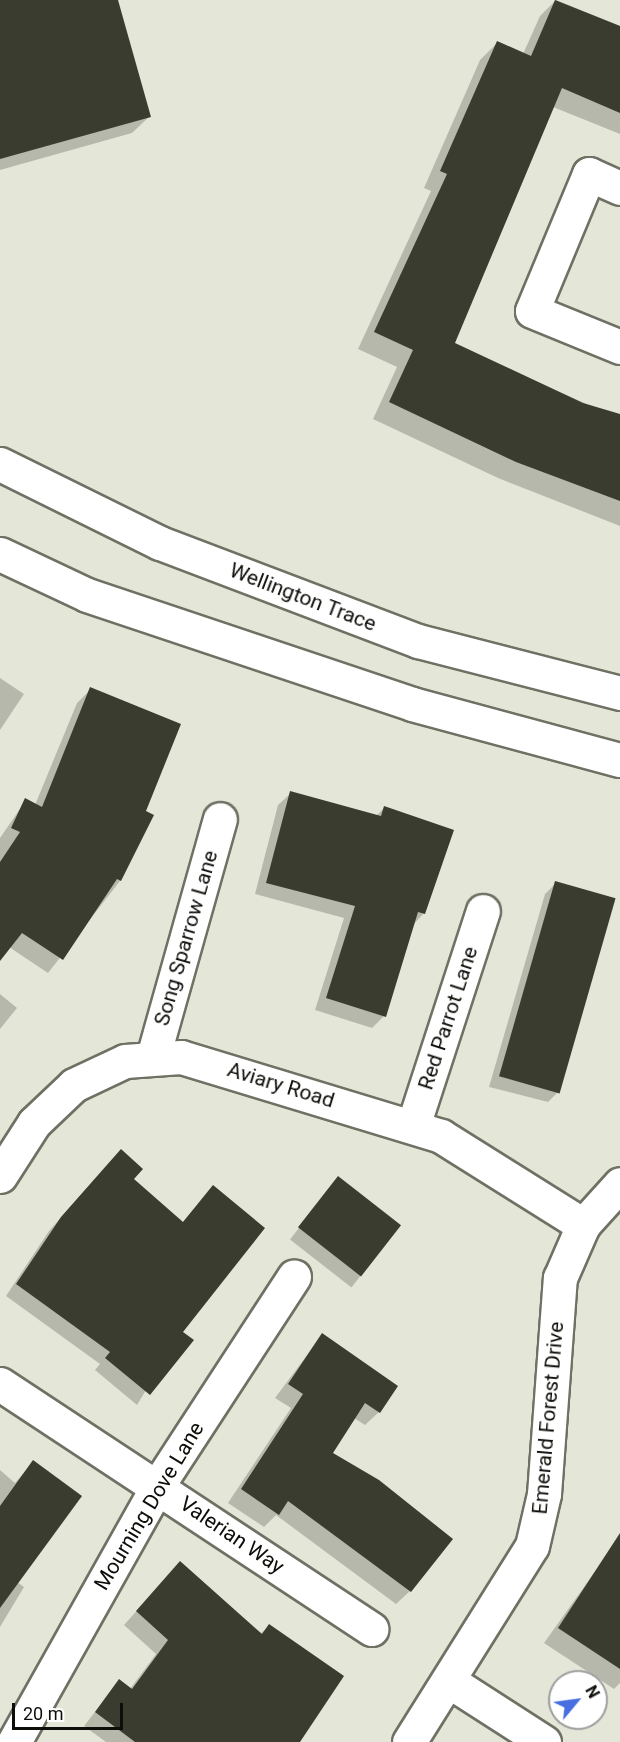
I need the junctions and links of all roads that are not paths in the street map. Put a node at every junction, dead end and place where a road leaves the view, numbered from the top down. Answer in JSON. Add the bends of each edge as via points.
{"nodes":[{"id":1,"x":620,"y":188,"type":"edge"},
{"id":2,"x":620,"y":347,"type":"edge"},
{"id":3,"x":0,"y":464,"type":"edge"},
{"id":4,"x":0,"y":554,"type":"edge"},
{"id":5,"x":620,"y":693,"type":"edge"},
{"id":6,"x":620,"y":760,"type":"edge"},
{"id":7,"x":220,"y":819,"type":"dead end"},
{"id":8,"x":483,"y":911,"type":"dead end"},
{"id":9,"x":153,"y":1057,"type":"junction"},
{"id":10,"x":413,"y":1126,"type":"junction"},
{"id":11,"x":0,"y":1176,"type":"edge"},
{"id":12,"x":620,"y":1184,"type":"edge"},
{"id":13,"x":583,"y":1225,"type":"junction"},
{"id":14,"x":294,"y":1276,"type":"dead end"},
{"id":15,"x":0,"y":1384,"type":"edge"},
{"id":16,"x":158,"y":1485,"type":"junction"},
{"id":17,"x":372,"y":1629,"type":"dead end"},
{"id":18,"x":449,"y":1681,"type":"junction"},
{"id":19,"x":17,"y":1741,"type":"edge"},
{"id":20,"x":409,"y":1742,"type":"edge"},
{"id":21,"x":544,"y":1742,"type":"edge"}],
"edges":[{"from":1,"to":2,"type":"street","via":[[589,174],[532,311]]},
{"from":3,"to":5,"type":"street","name":"Wellington Trace","via":[[160,543],[418,642]]},
{"from":4,"to":6,"type":"street","via":[[110,603],[412,704]]},
{"from":7,"to":9,"type":"street","name":"Song Sparrow Lane"},
{"from":8,"to":10,"type":"street","name":"Red Parrot Lane"},
{"from":9,"to":10,"type":"street","name":"Aviary Road","via":[[208,1062]]},
{"from":9,"to":11,"type":"street","name":"Aviary Road","via":[[98,1071],[74,1085],[34,1124]]},
{"from":10,"to":13,"type":"street","name":"Aviary Road","via":[[441,1136]]},
{"from":12,"to":13,"type":"street","name":"Emerald Forest Drive"},
{"from":13,"to":18,"type":"street","name":"Emerald Forest Drive","via":[[560,1278],[541,1520],[519,1571]]},
{"from":14,"to":16,"type":"street","name":"Mourning Dove Lane"},
{"from":15,"to":16,"type":"street","name":"Valerian Way"},
{"from":16,"to":17,"type":"street","name":"Valerian Way"},
{"from":16,"to":19,"type":"street","name":"Mourning Dove Lane"},
{"from":18,"to":20,"type":"street","name":"Emerald Forest Drive"},
{"from":18,"to":21,"type":"street"}]}
